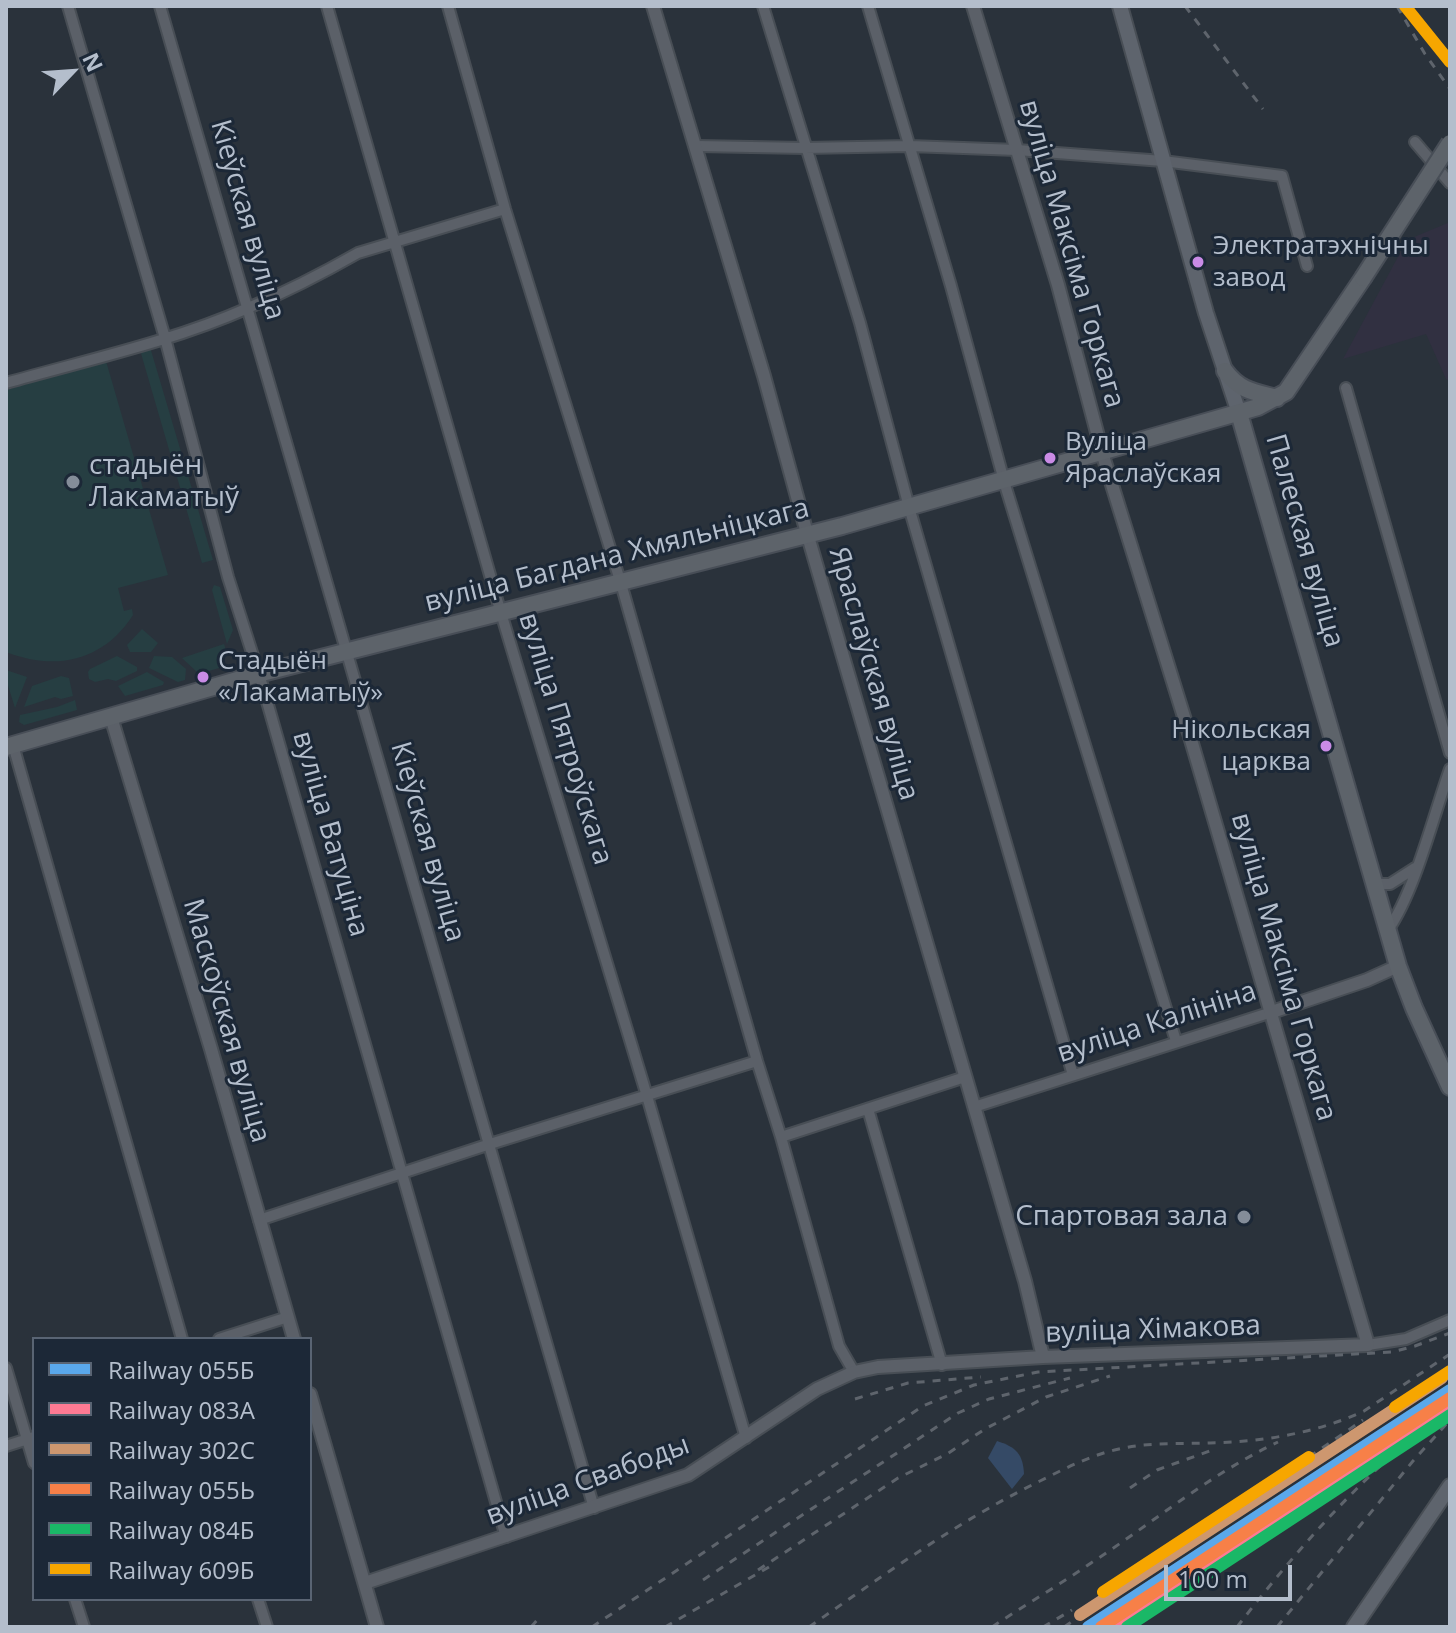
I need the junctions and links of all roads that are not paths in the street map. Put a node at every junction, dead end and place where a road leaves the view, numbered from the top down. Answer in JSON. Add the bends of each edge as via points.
{"nodes":[{"id":1,"x":68,"y":6,"type":"edge"},
{"id":2,"x":160,"y":6,"type":"edge"},
{"id":3,"x":327,"y":6,"type":"edge"},
{"id":4,"x":448,"y":6,"type":"edge"},
{"id":5,"x":653,"y":6,"type":"edge"},
{"id":6,"x":763,"y":6,"type":"edge"},
{"id":7,"x":868,"y":6,"type":"edge"},
{"id":8,"x":973,"y":6,"type":"edge"},
{"id":9,"x":1120,"y":6,"type":"edge"},
{"id":10,"x":1415,"y":142,"type":"dead end"},
{"id":11,"x":1450,"y":143,"type":"edge"},
{"id":12,"x":697,"y":146,"type":"junction"},
{"id":13,"x":910,"y":146,"type":"junction"},
{"id":14,"x":805,"y":148,"type":"junction"},
{"id":15,"x":1017,"y":150,"type":"junction"},
{"id":16,"x":1163,"y":161,"type":"junction"},
{"id":17,"x":1450,"y":183,"type":"edge"},
{"id":18,"x":505,"y":209,"type":"junction"},
{"id":19,"x":395,"y":240,"type":"junction"},
{"id":20,"x":1307,"y":266,"type":"dead end"},
{"id":21,"x":246,"y":309,"type":"junction"},
{"id":22,"x":165,"y":338,"type":"junction"},
{"id":23,"x":1225,"y":371,"type":"junction"},
{"id":24,"x":6,"y":383,"type":"edge"},
{"id":25,"x":1346,"y":388,"type":"dead end"},
{"id":26,"x":1277,"y":398,"type":"junction"},
{"id":27,"x":1239,"y":413,"type":"junction"},
{"id":28,"x":1103,"y":450,"type":"junction"},
{"id":29,"x":1005,"y":480,"type":"junction"},
{"id":30,"x":909,"y":507,"type":"junction"},
{"id":31,"x":808,"y":534,"type":"junction"},
{"id":32,"x":619,"y":581,"type":"junction"},
{"id":33,"x":501,"y":611,"type":"junction"},
{"id":34,"x":346,"y":651,"type":"junction"},
{"id":35,"x":258,"y":674,"type":"junction"},
{"id":36,"x":111,"y":717,"type":"junction"},
{"id":37,"x":9,"y":746,"type":"edge"},
{"id":38,"x":1450,"y":753,"type":"edge"},
{"id":39,"x":1450,"y":769,"type":"edge"},
{"id":40,"x":1416,"y":867,"type":"junction"},
{"id":41,"x":1382,"y":884,"type":"junction"},
{"id":42,"x":1402,"y":903,"type":"junction"},
{"id":43,"x":1388,"y":930,"type":"junction"},
{"id":44,"x":1398,"y":966,"type":"junction"},
{"id":45,"x":1272,"y":1012,"type":"junction"},
{"id":46,"x":1176,"y":1041,"type":"junction"},
{"id":47,"x":757,"y":1061,"type":"junction"},
{"id":48,"x":1073,"y":1075,"type":"junction"},
{"id":49,"x":965,"y":1077,"type":"junction"},
{"id":50,"x":1450,"y":1086,"type":"edge"},
{"id":51,"x":647,"y":1096,"type":"junction"},
{"id":52,"x":974,"y":1107,"type":"junction"},
{"id":53,"x":868,"y":1109,"type":"junction"},
{"id":54,"x":781,"y":1137,"type":"junction"},
{"id":55,"x":490,"y":1144,"type":"junction"},
{"id":56,"x":403,"y":1173,"type":"junction"},
{"id":57,"x":259,"y":1220,"type":"junction"},
{"id":58,"x":288,"y":1317,"type":"junction"},
{"id":59,"x":1450,"y":1320,"type":"edge"},
{"id":60,"x":181,"y":1337,"type":"edge"},
{"id":61,"x":225,"y":1337,"type":"edge"},
{"id":62,"x":293,"y":1337,"type":"edge"},
{"id":63,"x":1368,"y":1345,"type":"junction"},
{"id":64,"x":1043,"y":1357,"type":"junction"},
{"id":65,"x":942,"y":1365,"type":"junction"},
{"id":66,"x":6,"y":1368,"type":"edge"},
{"id":67,"x":854,"y":1372,"type":"junction"},
{"id":68,"x":312,"y":1401,"type":"edge"},
{"id":69,"x":30,"y":1438,"type":"edge"},
{"id":70,"x":746,"y":1438,"type":"junction"},
{"id":71,"x":6,"y":1446,"type":"edge"},
{"id":72,"x":1450,"y":1486,"type":"edge"},
{"id":73,"x":594,"y":1508,"type":"junction"},
{"id":74,"x":506,"y":1537,"type":"junction"},
{"id":75,"x":365,"y":1583,"type":"junction"},
{"id":76,"x":76,"y":1601,"type":"edge"},
{"id":77,"x":259,"y":1601,"type":"edge"},
{"id":78,"x":84,"y":1627,"type":"edge"},
{"id":79,"x":267,"y":1627,"type":"edge"},
{"id":80,"x":377,"y":1627,"type":"edge"},
{"id":81,"x":1354,"y":1627,"type":"edge"}],
"edges":[{"from":1,"to":22,"type":"street","name":"вуліца Ватуціна"},
{"from":2,"to":21,"type":"street","name":"Кіеўская вуліца"},
{"from":3,"to":19,"type":"street","name":"вуліца Пятроўскага"},
{"from":4,"to":18,"type":"street"},
{"from":5,"to":12,"type":"street","name":"Яраслаўская вуліца"},
{"from":6,"to":14,"type":"street"},
{"from":7,"to":13,"type":"street"},
{"from":8,"to":15,"type":"street","name":"вуліца Максіма Горкага"},
{"from":9,"to":16,"type":"main road","name":"Палеская вуліца"},
{"from":10,"to":17,"type":"street"},
{"from":11,"to":26,"type":"main road","bridge":true,"via":[[1286,392]]},
{"from":12,"to":14,"type":"street"},
{"from":12,"to":31,"type":"street","name":"Яраслаўская вуліца"},
{"from":13,"to":14,"type":"street"},
{"from":13,"to":15,"type":"street"},
{"from":13,"to":29,"type":"street"},
{"from":14,"to":30,"type":"street","via":[[860,323]]},
{"from":15,"to":16,"type":"street"},
{"from":15,"to":28,"type":"street","name":"вуліца Максіма Горкага"},
{"from":16,"to":20,"type":"street","via":[[1282,176]]},
{"from":16,"to":23,"type":"main road","name":"Палеская вуліца"},
{"from":18,"to":19,"type":"street"},
{"from":18,"to":32,"type":"street"},
{"from":19,"to":21,"type":"street"},
{"from":19,"to":33,"type":"street","name":"вуліца Пятроўскага"},
{"from":21,"to":22,"type":"street"},
{"from":21,"to":34,"type":"street","name":"Кіеўская вуліца"},
{"from":22,"to":24,"type":"street"},
{"from":22,"to":35,"type":"street","name":"вуліца Ватуціна"},
{"from":23,"to":26,"type":"main road","via":[[1247,391]]},
{"from":23,"to":27,"type":"main road","name":"Палеская вуліца"},
{"from":25,"to":38,"type":"street"},
{"from":26,"to":27,"type":"main road","name":"вуліца Багдана Хмяльніцкага"},
{"from":27,"to":28,"type":"main road","name":"вуліца Багдана Хмяльніцкага"},
{"from":27,"to":41,"type":"main road","name":"Палеская вуліца"},
{"from":28,"to":29,"type":"main road","name":"вуліца Багдана Хмяльніцкага"},
{"from":28,"to":45,"type":"street","name":"вуліца Максіма Горкага"},
{"from":29,"to":30,"type":"main road","name":"вуліца Багдана Хмяльніцкага"},
{"from":29,"to":46,"type":"street"},
{"from":30,"to":31,"type":"main road","name":"вуліца Багдана Хмяльніцкага"},
{"from":30,"to":48,"type":"street"},
{"from":31,"to":32,"type":"main road","name":"вуліца Багдана Хмяльніцкага"},
{"from":31,"to":49,"type":"street","name":"Яраслаўская вуліца"},
{"from":32,"to":33,"type":"main road","name":"вуліца Багдана Хмяльніцкага"},
{"from":32,"to":47,"type":"street"},
{"from":33,"to":34,"type":"main road","name":"вуліца Багдана Хмяльніцкага"},
{"from":33,"to":51,"type":"street","name":"вуліца Пятроўскага"},
{"from":34,"to":35,"type":"main road","name":"вуліца Багдана Хмяльніцкага"},
{"from":34,"to":55,"type":"street","name":"Кіеўская вуліца"},
{"from":35,"to":36,"type":"main road","name":"вуліца Багдана Хмяльніцкага"},
{"from":35,"to":56,"type":"street","name":"вуліца Ватуціна"},
{"from":36,"to":37,"type":"main road","name":"вуліца Багдана Хмяльніцкага"},
{"from":36,"to":57,"type":"street","name":"Маскоўская вуліца"},
{"from":37,"to":60,"type":"street"},
{"from":39,"to":40,"type":"street"},
{"from":40,"to":41,"type":"street"},
{"from":40,"to":42,"type":"street"},
{"from":41,"to":42,"type":"street","name":"Палеская вуліца","via":[[1399,890]]},
{"from":41,"to":43,"type":"main road","name":"Палеская вуліца"},
{"from":42,"to":43,"type":"street"},
{"from":43,"to":44,"type":"main road","name":"Палеская вуліца"},
{"from":44,"to":45,"type":"street","name":"вуліца Калініна"},
{"from":44,"to":50,"type":"main road","name":"Палеская вуліца"},
{"from":45,"to":46,"type":"street","name":"вуліца Калініна"},
{"from":45,"to":63,"type":"street","name":"вуліца Максіма Горкага"},
{"from":46,"to":48,"type":"street","name":"вуліца Калініна"},
{"from":47,"to":51,"type":"street"},
{"from":47,"to":54,"type":"street"},
{"from":48,"to":52,"type":"street","name":"вуліца Калініна"},
{"from":49,"to":52,"type":"street","name":"Яраслаўская вуліца"},
{"from":49,"to":53,"type":"street"},
{"from":51,"to":55,"type":"street"},
{"from":51,"to":70,"type":"street","name":"вуліца Пятроўскага"},
{"from":52,"to":64,"type":"street","name":"Яраслаўская вуліца"},
{"from":53,"to":54,"type":"street"},
{"from":53,"to":65,"type":"street"},
{"from":54,"to":67,"type":"street","via":[[839,1346]]},
{"from":55,"to":56,"type":"street"},
{"from":55,"to":73,"type":"street","name":"Кіеўская вуліца"},
{"from":56,"to":57,"type":"street"},
{"from":56,"to":74,"type":"street","name":"вуліца Ватуціна"},
{"from":57,"to":58,"type":"street","name":"Маскоўская вуліца"},
{"from":58,"to":61,"type":"street"},
{"from":58,"to":62,"type":"street","name":"Маскоўская вуліца"},
{"from":59,"to":63,"type":"street","name":"вуліца Хімакова","via":[[1406,1339]]},
{"from":63,"to":64,"type":"street","name":"вуліца Хімакова"},
{"from":64,"to":65,"type":"street","name":"вуліца Хімакова"},
{"from":65,"to":67,"type":"street","name":"вуліца Хімакова"},
{"from":66,"to":69,"type":"street"},
{"from":67,"to":70,"type":"street","name":"вуліца Свабоды","via":[[817,1389]]},
{"from":68,"to":75,"type":"street"},
{"from":69,"to":71,"type":"street"},
{"from":70,"to":73,"type":"street","name":"вуліца Свабоды","via":[[688,1475]]},
{"from":72,"to":81,"type":"main road"},
{"from":73,"to":74,"type":"street","name":"вуліца Свабоды"},
{"from":74,"to":75,"type":"street","name":"вуліца Свабоды"},
{"from":75,"to":80,"type":"street"},
{"from":76,"to":78,"type":"street"},
{"from":77,"to":79,"type":"street"}]}
